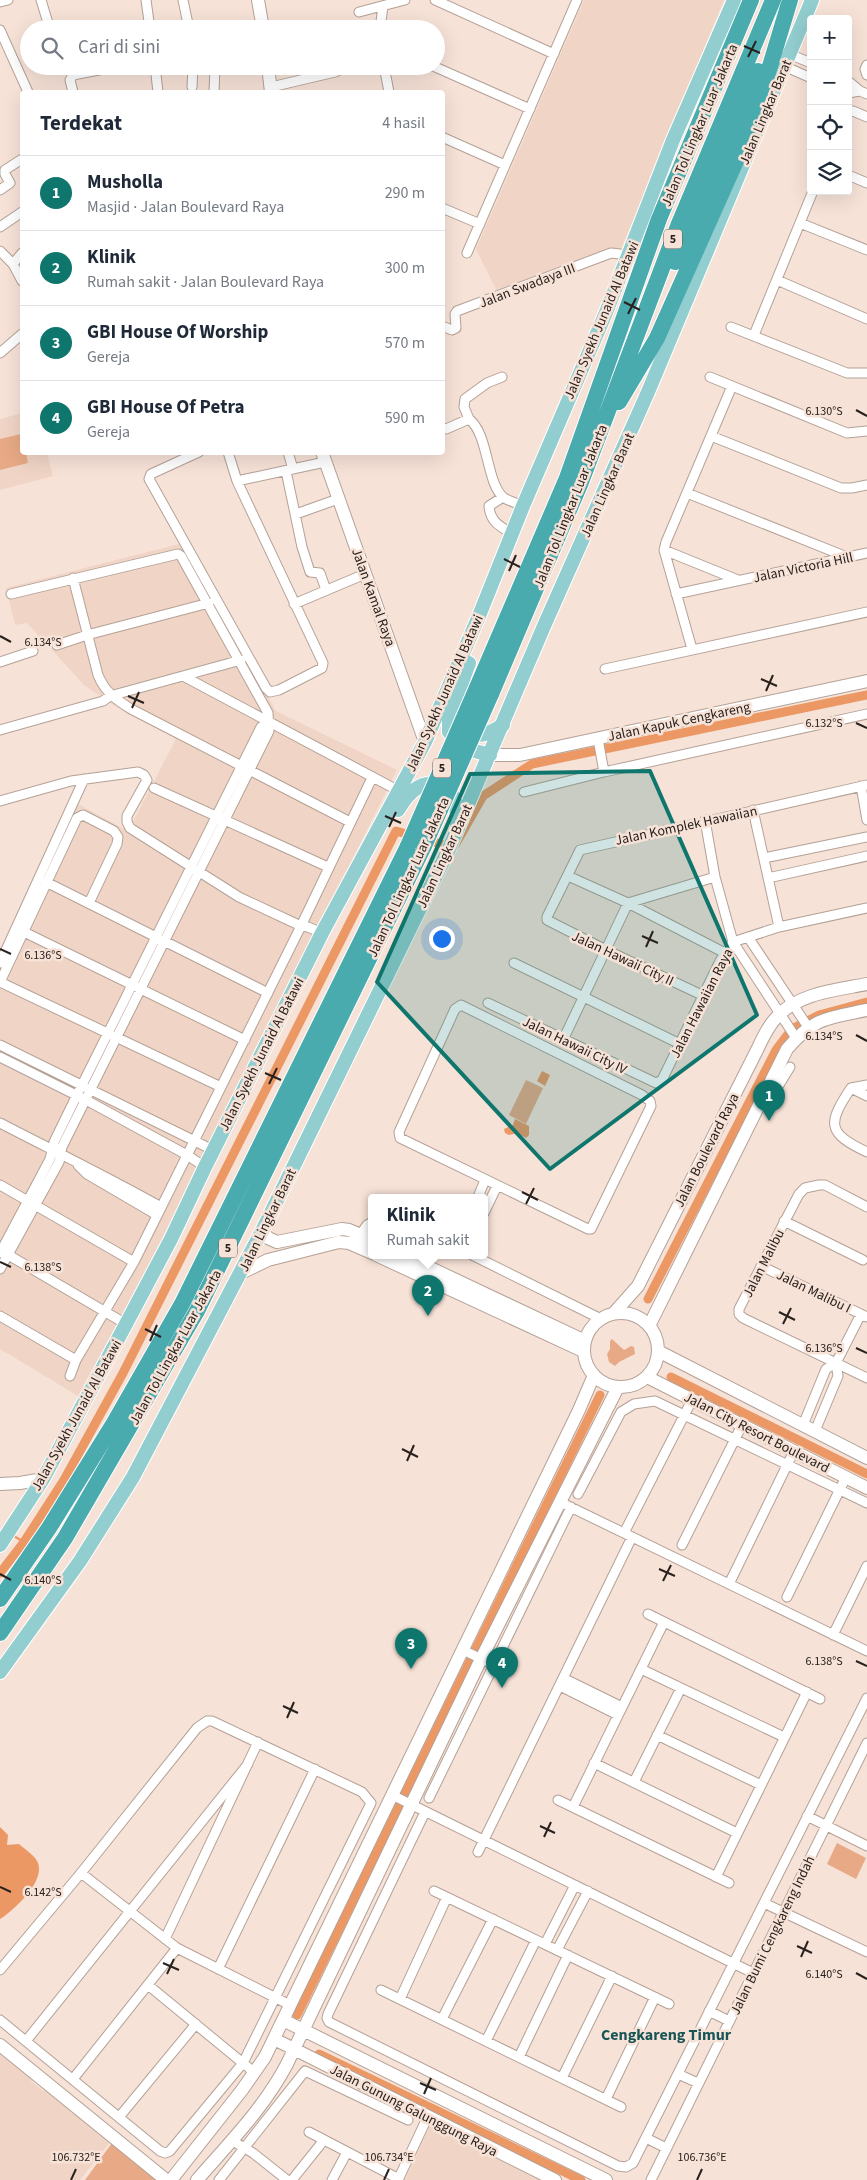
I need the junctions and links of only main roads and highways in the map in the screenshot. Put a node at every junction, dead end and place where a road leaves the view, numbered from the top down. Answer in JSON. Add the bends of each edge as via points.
{"nodes":[{"id":1,"x":734,"y":0,"type":"edge"},
{"id":2,"x":751,"y":0,"type":"edge"},
{"id":3,"x":773,"y":0,"type":"edge"},
{"id":4,"x":789,"y":0,"type":"edge"},
{"id":5,"x":812,"y":0,"type":"edge"},
{"id":6,"x":635,"y":337,"type":"junction"},
{"id":7,"x":605,"y":420,"type":"junction"},
{"id":8,"x":574,"y":480,"type":"junction"},
{"id":9,"x":492,"y":587,"type":"junction"},
{"id":10,"x":454,"y":702,"type":"junction"},
{"id":11,"x":503,"y":725,"type":"junction"},
{"id":12,"x":490,"y":755,"type":"junction"},
{"id":13,"x":456,"y":833,"type":"junction"},
{"id":14,"x":416,"y":846,"type":"junction"},
{"id":15,"x":334,"y":912,"type":"junction"},
{"id":16,"x":1,"y":1544,"type":"edge"},
{"id":17,"x":0,"y":1600,"type":"edge"},
{"id":18,"x":0,"y":1633,"type":"edge"},
{"id":19,"x":0,"y":1672,"type":"edge"}],
"edges":[{"from":1,"to":9,"type":"main road","name":"Jalan Syekh Junaid Al Batawi","via":[[605,315],[522,506]]},
{"from":2,"to":8,"type":"highway","name":"Jalan Tol Lingkar Luar Jakarta","number":"5","via":[[659,219]]},
{"from":3,"to":6,"type":"highway","name":"Jalan Tol Lingkar Luar Jakarta","number":"5"},
{"from":4,"to":6,"type":"highway","via":[[698,212],[653,310]]},
{"from":4,"to":7,"type":"highway","via":[[767,76],[732,170],[657,338]]},
{"from":5,"to":11,"type":"main road","name":"Jalan Lingkar Barat","via":[[648,392]]},
{"from":6,"to":7,"type":"highway","name":"Jalan Tol Lingkar Luar Jakarta","number":"5"},
{"from":7,"to":8,"type":"highway","name":"Jalan Tol Lingkar Luar Jakarta","number":"5"},
{"from":8,"to":14,"type":"highway","name":"Jalan Tol Lingkar Luar Jakarta","number":"5","bridge":true},
{"from":9,"to":10,"type":"main road","via":[[489,612]]},
{"from":9,"to":15,"type":"main road","name":"Jalan Syekh Junaid Al Batawi","via":[[425,742]]},
{"from":10,"to":11,"type":"main road","via":[[456,721],[472,734],[482,735]]},
{"from":10,"to":12,"type":"main road","via":[[448,732],[467,749]]},
{"from":11,"to":12,"type":"main road","name":"Jalan Lingkar Barat"},
{"from":12,"to":13,"type":"main road","name":"Jalan Lingkar Barat"},
{"from":13,"to":15,"type":"main road","via":[[456,806],[452,793],[436,784],[415,788],[405,798]]},
{"from":13,"to":19,"type":"main road","name":"Jalan Lingkar Barat","via":[[241,1273],[133,1477],[80,1562]]},
{"from":14,"to":17,"type":"highway","name":"Jalan Tol Lingkar Luar Jakarta","number":"5","via":[[182,1304],[114,1423]]},
{"from":14,"to":18,"type":"highway","name":"Jalan Tol Lingkar Luar Jakarta","number":"5","via":[[198,1311],[65,1538]]},
{"from":15,"to":16,"type":"main road","name":"Jalan Syekh Junaid Al Batawi","via":[[171,1239],[43,1478]]}]}
